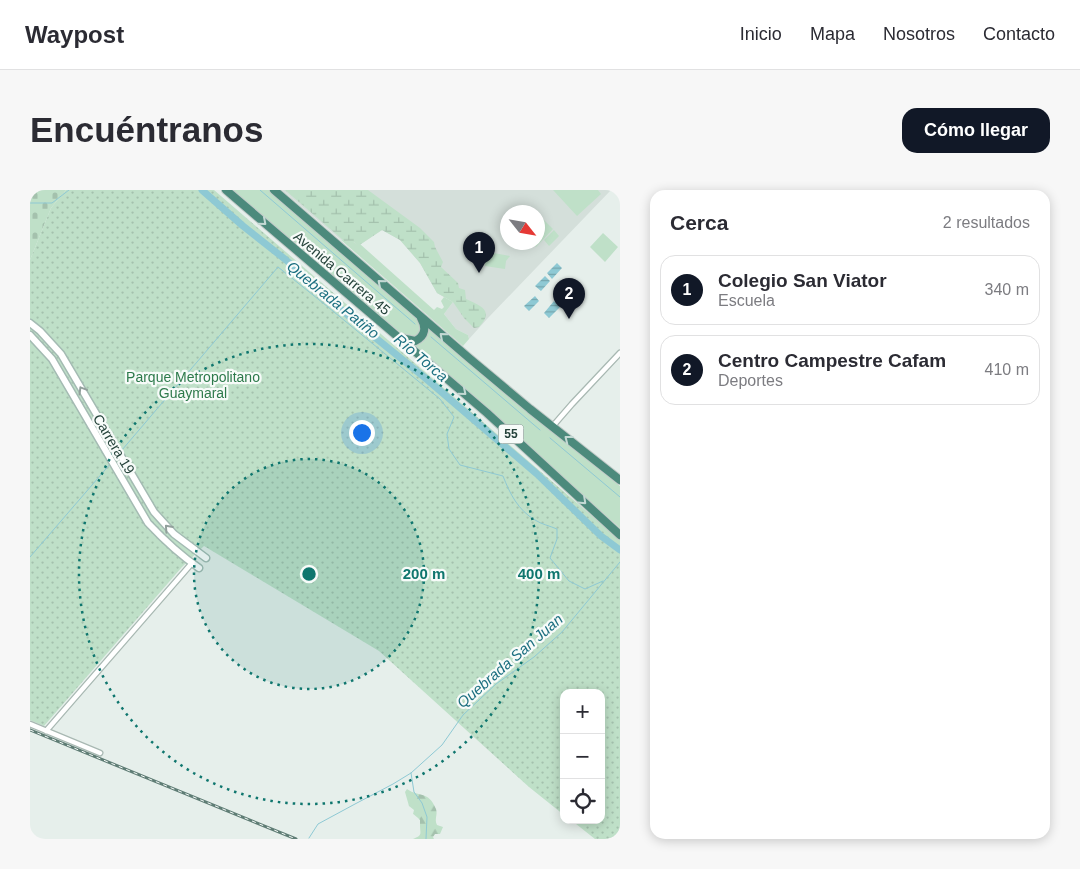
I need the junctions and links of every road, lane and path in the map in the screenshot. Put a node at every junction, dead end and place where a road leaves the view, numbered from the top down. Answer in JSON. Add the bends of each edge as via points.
{"nodes":[{"id":1,"x":226,"y":190,"type":"edge"},
{"id":2,"x":274,"y":190,"type":"edge"},
{"id":3,"x":418,"y":314,"type":"junction"},
{"id":4,"x":30,"y":323,"type":"edge"},
{"id":5,"x":30,"y":335,"type":"edge"},
{"id":6,"x":399,"y":338,"type":"junction"},
{"id":7,"x":620,"y":354,"type":"edge"},
{"id":8,"x":552,"y":427,"type":"junction"},
{"id":9,"x":620,"y":480,"type":"edge"},
{"id":10,"x":620,"y":534,"type":"edge"},
{"id":11,"x":205,"y":557,"type":"joint"},
{"id":12,"x":196,"y":566,"type":"junction"},
{"id":13,"x":30,"y":724,"type":"edge"},
{"id":14,"x":46,"y":731,"type":"junction"},
{"id":15,"x":100,"y":753,"type":"dead end"}],
"edges":[{"from":1,"to":6,"type":"highway","name":"Avenida Carrera 45","number":"55","one_way":true},
{"from":3,"to":2,"type":"highway","name":"Avenida Carrera 45","number":"55","one_way":true},
{"from":3,"to":6,"type":"highway","via":[[424,325],[424,335],[416,341]]},
{"from":8,"to":3,"type":"highway","name":"Avenida Carrera 45","number":"55","one_way":true},
{"from":11,"to":4,"type":"main road","name":"Carrera 19","one_way":true,"via":[[174,534],[154,512],[61,354]]},
{"from":5,"to":12,"type":"main road","name":"Carrera 19","via":[[52,359],[148,523]]},
{"from":6,"to":10,"type":"highway","name":"Avenida Carrera 45","number":"55","one_way":true},
{"from":7,"to":8,"type":"street"},
{"from":9,"to":8,"type":"highway","name":"Avenida Carrera 45","number":"55","one_way":true},
{"from":11,"to":12,"type":"street"},
{"from":12,"to":14,"type":"street"},
{"from":13,"to":14,"type":"street"},
{"from":14,"to":15,"type":"street"}]}
